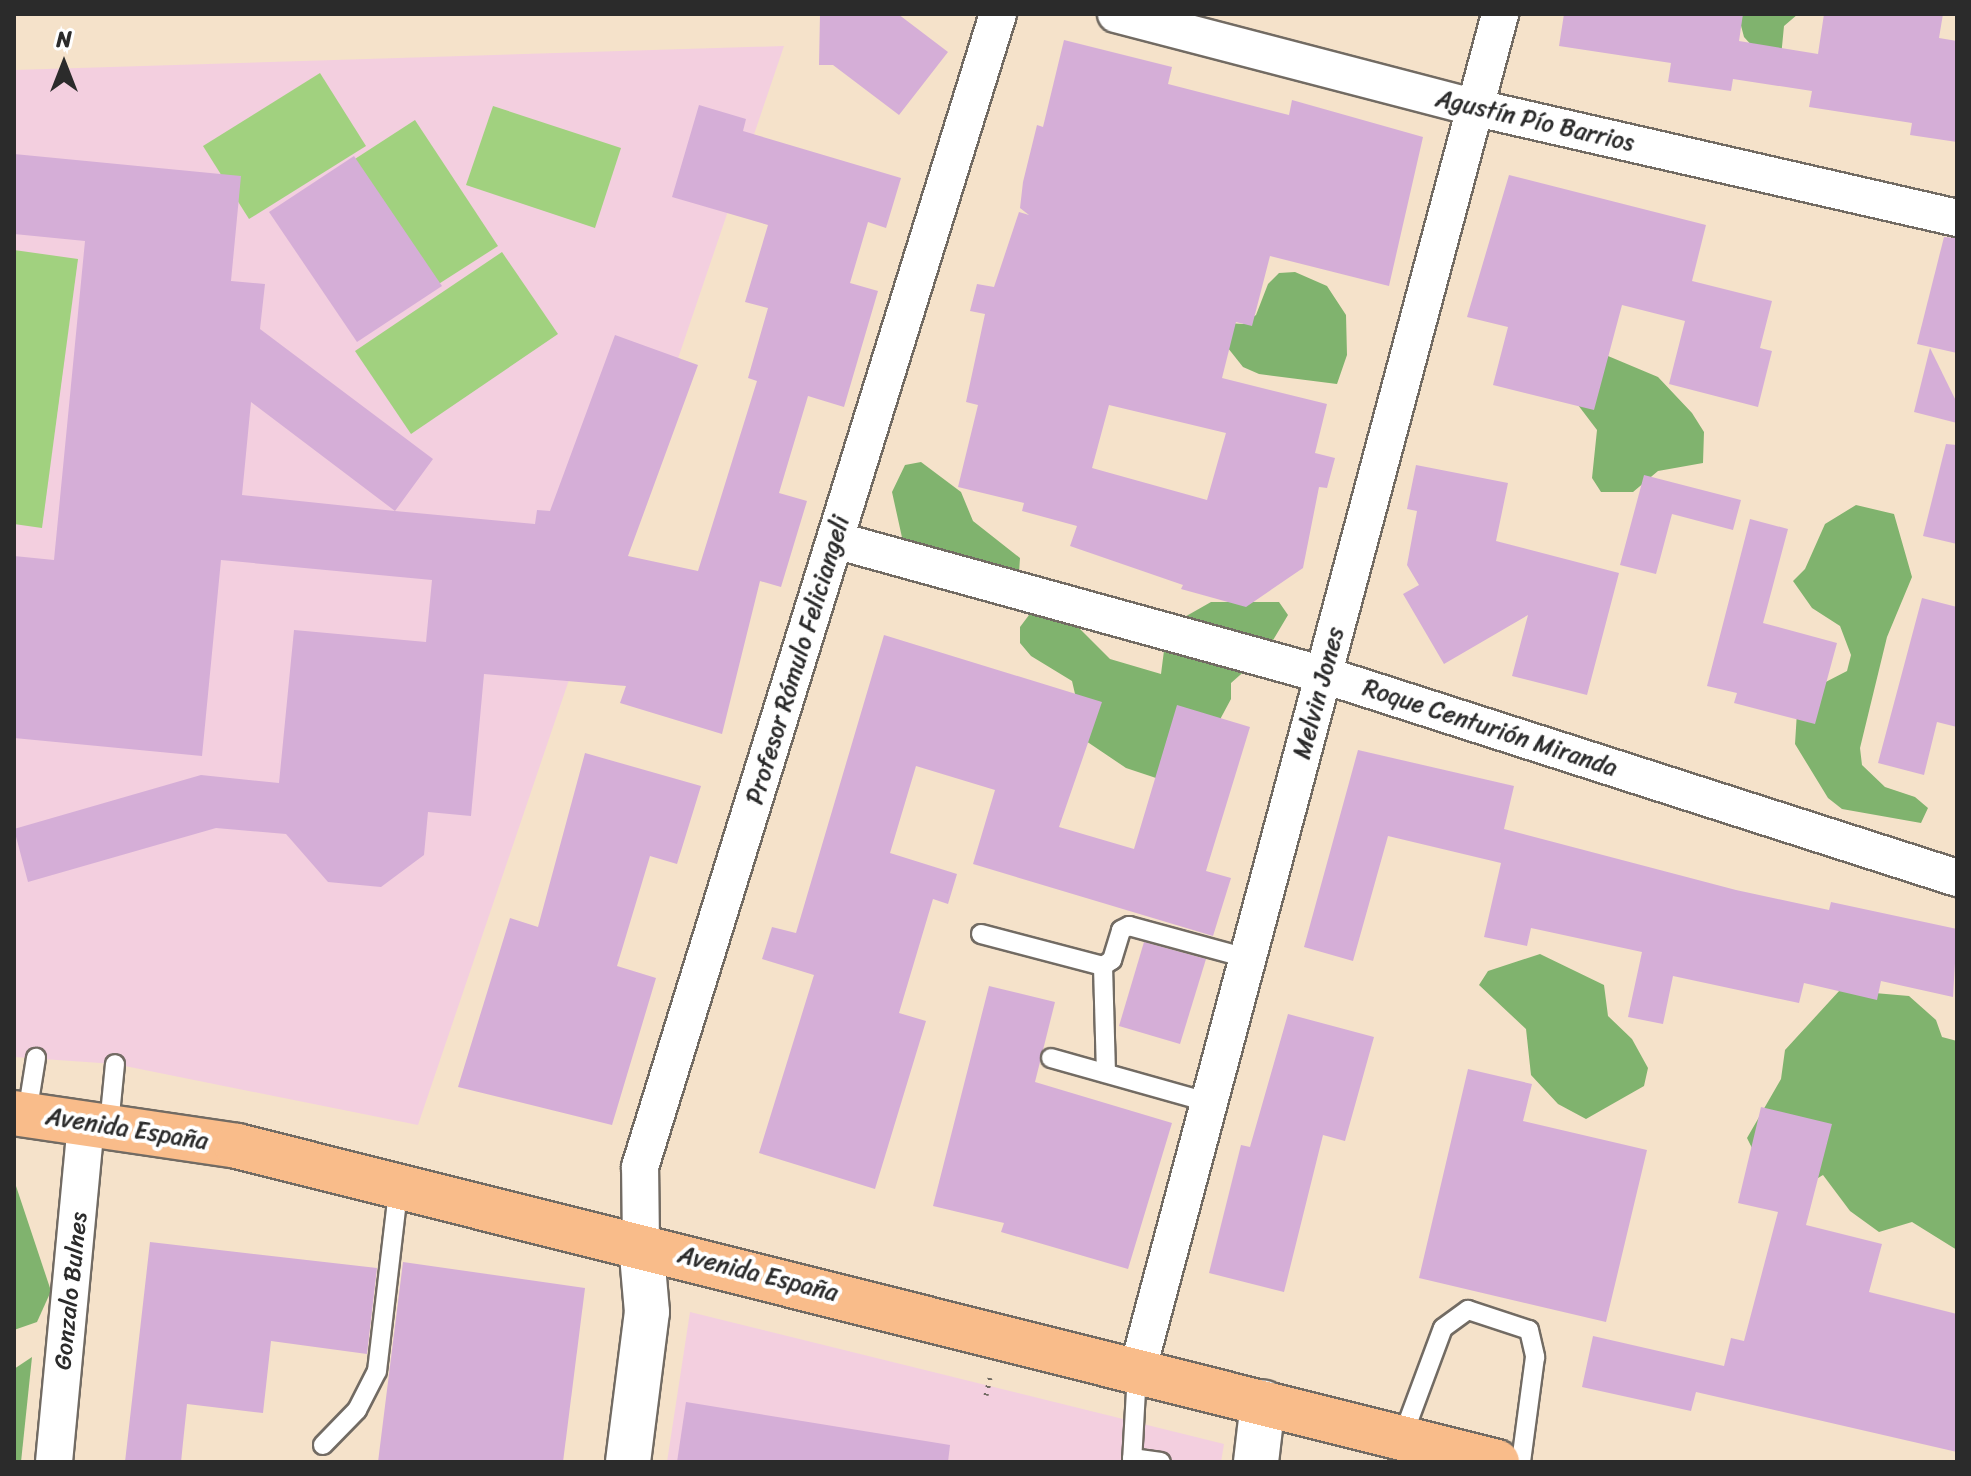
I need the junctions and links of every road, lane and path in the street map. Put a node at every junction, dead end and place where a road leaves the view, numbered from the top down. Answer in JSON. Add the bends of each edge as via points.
{"nodes":[{"id":1,"x":998,"y":14,"type":"edge"},
{"id":2,"x":1116,"y":14,"type":"edge"},
{"id":3,"x":1500,"y":14,"type":"edge"},
{"id":4,"x":1477,"y":108,"type":"junction"},
{"id":5,"x":1957,"y":218,"type":"edge"},
{"id":6,"x":835,"y":540,"type":"junction"},
{"id":7,"x":1324,"y":675,"type":"junction"},
{"id":8,"x":1957,"y":878,"type":"edge"},
{"id":9,"x":981,"y":934,"type":"dead end"},
{"id":10,"x":1247,"y":958,"type":"junction"},
{"id":11,"x":1103,"y":966,"type":"junction"},
{"id":12,"x":36,"y":1058,"type":"dead end"},
{"id":13,"x":1051,"y":1058,"type":"dead end"},
{"id":14,"x":115,"y":1064,"type":"dead end"},
{"id":15,"x":1106,"y":1073,"type":"junction"},
{"id":16,"x":1208,"y":1102,"type":"junction"},
{"id":17,"x":21,"y":1114,"type":"edge"},
{"id":18,"x":97,"y":1123,"type":"junction"},
{"id":19,"x":399,"y":1185,"type":"junction"},
{"id":20,"x":641,"y":1244,"type":"junction"},
{"id":21,"x":1137,"y":1372,"type":"junction"},
{"id":22,"x":1263,"y":1402,"type":"junction"},
{"id":23,"x":1402,"y":1438,"type":"junction"},
{"id":24,"x":323,"y":1445,"type":"dead end"},
{"id":25,"x":1132,"y":1460,"type":"edge"},
{"id":26,"x":54,"y":1462,"type":"edge"},
{"id":27,"x":628,"y":1462,"type":"edge"},
{"id":28,"x":1161,"y":1462,"type":"edge"},
{"id":29,"x":1256,"y":1462,"type":"edge"},
{"id":30,"x":1497,"y":1462,"type":"edge"},
{"id":31,"x":1521,"y":1462,"type":"edge"}],
"edges":[{"from":1,"to":6,"type":"street","name":"Profesor Rómulo Feliciangeli"},
{"from":2,"to":4,"type":"street","name":"Agustín Pío Barrios"},
{"from":3,"to":4,"type":"street","name":"Melvin Jones"},
{"from":4,"to":5,"type":"street","name":"Agustín Pío Barrios"},
{"from":4,"to":7,"type":"street","name":"Melvin Jones"},
{"from":6,"to":7,"type":"street","name":"Roque Centurión Miranda"},
{"from":6,"to":20,"type":"street","name":"Profesor Rómulo Feliciangeli","via":[[640,1167]]},
{"from":7,"to":8,"type":"street","name":"Roque Centurión Miranda"},
{"from":7,"to":10,"type":"street","name":"Melvin Jones"},
{"from":9,"to":11,"type":"lane"},
{"from":10,"to":11,"type":"lane","via":[[1129,926],[1121,930],[1112,960]]},
{"from":10,"to":16,"type":"street","name":"Melvin Jones"},
{"from":11,"to":15,"type":"lane"},
{"from":12,"to":17,"type":"lane"},
{"from":13,"to":15,"type":"lane"},
{"from":14,"to":18,"type":"lane"},
{"from":15,"to":16,"type":"lane"},
{"from":16,"to":21,"type":"street","name":"Melvin Jones"},
{"from":17,"to":18,"type":"main road","name":"Avenida España"},
{"from":18,"to":19,"type":"main road","name":"Avenida España","via":[[237,1146]]},
{"from":18,"to":26,"type":"street","name":"Gonzalo Bulnes"},
{"from":19,"to":20,"type":"main road","name":"Avenida España"},
{"from":19,"to":24,"type":"lane","via":[[377,1371],[357,1410]]},
{"from":20,"to":21,"type":"main road","name":"Avenida España"},
{"from":20,"to":27,"type":"street","name":"Profesor Rómulo Feliciangeli","via":[[647,1312]]},
{"from":21,"to":22,"type":"main road","name":"Avenida España"},
{"from":21,"to":25,"type":"lane"},
{"from":22,"to":23,"type":"main road","name":"Avenida España"},
{"from":22,"to":29,"type":"street"},
{"from":23,"to":30,"type":"main road","name":"Avenida España"},
{"from":23,"to":31,"type":"lane","via":[[1443,1328],[1468,1310],[1529,1330],[1535,1357]]},
{"from":25,"to":28,"type":"lane"}]}
